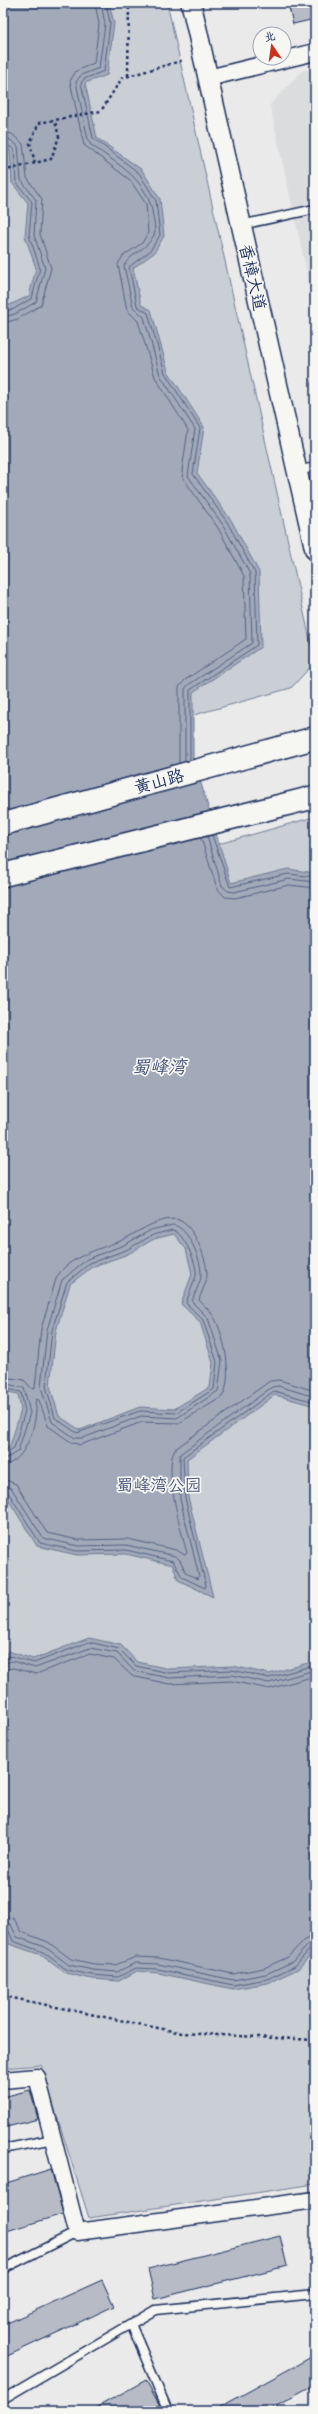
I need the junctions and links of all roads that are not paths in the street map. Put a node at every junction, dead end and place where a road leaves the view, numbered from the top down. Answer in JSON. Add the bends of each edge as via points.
{"nodes":[{"id":1,"x":191,"y":3,"type":"edge"},
{"id":2,"x":200,"y":3,"type":"edge"},
{"id":3,"x":315,"y":52,"type":"edge"},
{"id":4,"x":212,"y":77,"type":"junction"},
{"id":5,"x":315,"y":104,"type":"edge"},
{"id":6,"x":315,"y":110,"type":"edge"},
{"id":7,"x":315,"y":209,"type":"edge"},
{"id":8,"x":246,"y":224,"type":"junction"},
{"id":9,"x":307,"y":469,"type":"edge"},
{"id":10,"x":315,"y":495,"type":"edge"},
{"id":11,"x":315,"y":550,"type":"edge"},
{"id":12,"x":315,"y":738,"type":"edge"},
{"id":13,"x":315,"y":797,"type":"edge"},
{"id":14,"x":3,"y":824,"type":"edge"},
{"id":15,"x":3,"y":875,"type":"edge"},
{"id":16,"x":3,"y":2080,"type":"edge"},
{"id":17,"x":53,"y":2139,"type":"junction"},
{"id":18,"x":3,"y":2149,"type":"edge"},
{"id":19,"x":315,"y":2200,"type":"edge"},
{"id":20,"x":77,"y":2232,"type":"junction"},
{"id":21,"x":3,"y":2269,"type":"edge"},
{"id":22,"x":315,"y":2294,"type":"edge"},
{"id":23,"x":131,"y":2324,"type":"junction"},
{"id":24,"x":3,"y":2399,"type":"edge"},
{"id":25,"x":168,"y":2411,"type":"edge"}],
"edges":[{"from":1,"to":4,"type":"street","name":"香樟大道"},
{"from":2,"to":4,"type":"street","name":"香樟大道"},
{"from":3,"to":4,"type":"street"},
{"from":4,"to":8,"type":"street","name":"香樟大道"},
{"from":5,"to":6,"type":"lane"},
{"from":7,"to":8,"type":"lane"},
{"from":8,"to":9,"type":"street","name":"香樟大道"},
{"from":9,"to":10,"type":"street","name":"香樟大道"},
{"from":9,"to":11,"type":"street","name":"香樟大道"},
{"from":12,"to":14,"type":"main road","name":"黄山路"},
{"from":13,"to":15,"type":"main road"},
{"from":16,"to":17,"type":"street","via":[[37,2076]]},
{"from":17,"to":18,"type":"lane"},
{"from":17,"to":20,"type":"street"},
{"from":19,"to":20,"type":"street"},
{"from":20,"to":21,"type":"lane"},
{"from":22,"to":23,"type":"lane","via":[[155,2310]]},
{"from":23,"to":24,"type":"lane"},
{"from":23,"to":25,"type":"lane"}]}
